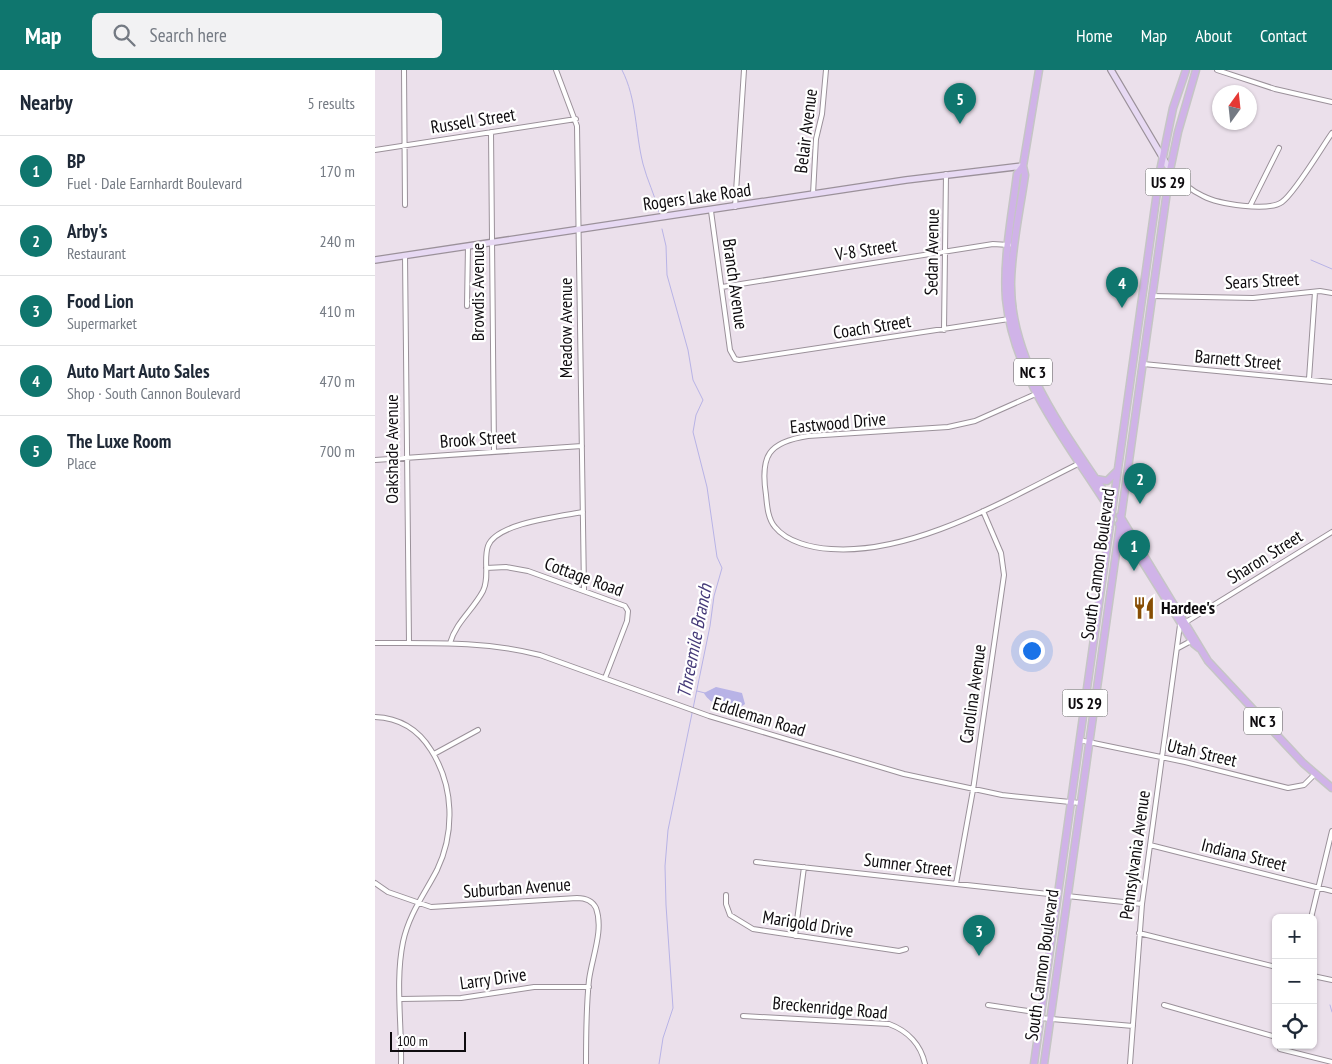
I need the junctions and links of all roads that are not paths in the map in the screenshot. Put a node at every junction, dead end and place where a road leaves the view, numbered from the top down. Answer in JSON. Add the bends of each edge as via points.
{"nodes":[{"id":1,"x":404,"y":70,"type":"edge"},
{"id":2,"x":556,"y":70,"type":"edge"},
{"id":3,"x":744,"y":70,"type":"edge"},
{"id":4,"x":826,"y":70,"type":"edge"},
{"id":5,"x":1039,"y":70,"type":"edge"},
{"id":6,"x":1111,"y":70,"type":"edge"},
{"id":7,"x":1186,"y":70,"type":"edge"},
{"id":8,"x":1196,"y":70,"type":"edge"},
{"id":9,"x":1217,"y":70,"type":"edge"},
{"id":10,"x":1332,"y":102,"type":"edge"},
{"id":11,"x":576,"y":119,"type":"junction"},
{"id":12,"x":491,"y":132,"type":"junction"},
{"id":13,"x":1332,"y":132,"type":"edge"},
{"id":14,"x":404,"y":145,"type":"junction"},
{"id":15,"x":1279,"y":148,"type":"dead end"},
{"id":16,"x":375,"y":150,"type":"edge"},
{"id":17,"x":1163,"y":155,"type":"junction"},
{"id":18,"x":1023,"y":166,"type":"junction"},
{"id":19,"x":1170,"y":170,"type":"junction"},
{"id":20,"x":946,"y":174,"type":"junction"},
{"id":21,"x":813,"y":195,"type":"junction"},
{"id":22,"x":405,"y":205,"type":"dead end"},
{"id":23,"x":1250,"y":206,"type":"junction"},
{"id":24,"x":735,"y":207,"type":"junction"},
{"id":25,"x":711,"y":211,"type":"junction"},
{"id":26,"x":579,"y":230,"type":"junction"},
{"id":27,"x":492,"y":242,"type":"junction"},
{"id":28,"x":1012,"y":245,"type":"junction"},
{"id":29,"x":468,"y":246,"type":"junction"},
{"id":30,"x":946,"y":252,"type":"junction"},
{"id":31,"x":405,"y":255,"type":"junction"},
{"id":32,"x":375,"y":260,"type":"edge"},
{"id":33,"x":722,"y":287,"type":"junction"},
{"id":34,"x":1315,"y":292,"type":"junction"},
{"id":35,"x":1332,"y":293,"type":"edge"},
{"id":36,"x":1152,"y":296,"type":"junction"},
{"id":37,"x":467,"y":306,"type":"dead end"},
{"id":38,"x":1011,"y":318,"type":"junction"},
{"id":39,"x":1137,"y":328,"type":"junction"},
{"id":40,"x":945,"y":330,"type":"junction"},
{"id":41,"x":735,"y":359,"type":"joint"},
{"id":42,"x":1143,"y":364,"type":"junction"},
{"id":43,"x":1309,"y":379,"type":"junction"},
{"id":44,"x":1332,"y":382,"type":"edge"},
{"id":45,"x":1039,"y":392,"type":"junction"},
{"id":46,"x":582,"y":446,"type":"junction"},
{"id":47,"x":494,"y":452,"type":"junction"},
{"id":48,"x":406,"y":458,"type":"junction"},
{"id":49,"x":375,"y":460,"type":"edge"},
{"id":50,"x":1080,"y":463,"type":"junction"},
{"id":51,"x":1117,"y":470,"type":"junction"},
{"id":52,"x":1095,"y":478,"type":"junction"},
{"id":53,"x":1112,"y":508,"type":"junction"},
{"id":54,"x":983,"y":511,"type":"junction"},
{"id":55,"x":583,"y":512,"type":"junction"},
{"id":56,"x":1120,"y":516,"type":"junction"},
{"id":57,"x":1119,"y":524,"type":"junction"},
{"id":58,"x":1332,"y":532,"type":"edge"},
{"id":59,"x":487,"y":568,"type":"junction"},
{"id":60,"x":584,"y":590,"type":"junction"},
{"id":61,"x":1183,"y":623,"type":"junction"},
{"id":62,"x":1191,"y":641,"type":"junction"},
{"id":63,"x":409,"y":643,"type":"junction"},
{"id":64,"x":450,"y":643,"type":"junction"},
{"id":65,"x":375,"y":644,"type":"edge"},
{"id":66,"x":1199,"y":648,"type":"junction"},
{"id":67,"x":1177,"y":650,"type":"junction"},
{"id":68,"x":605,"y":678,"type":"junction"},
{"id":69,"x":375,"y":717,"type":"edge"},
{"id":70,"x":478,"y":730,"type":"dead end"},
{"id":71,"x":1079,"y":740,"type":"junction"},
{"id":72,"x":1089,"y":742,"type":"junction"},
{"id":73,"x":434,"y":754,"type":"junction"},
{"id":74,"x":1162,"y":758,"type":"junction"},
{"id":75,"x":1315,"y":774,"type":"junction"},
{"id":76,"x":1332,"y":788,"type":"edge"},
{"id":77,"x":973,"y":790,"type":"junction"},
{"id":78,"x":1071,"y":802,"type":"junction"},
{"id":79,"x":1080,"y":804,"type":"junction"},
{"id":80,"x":1332,"y":831,"type":"edge"},
{"id":81,"x":1150,"y":845,"type":"junction"},
{"id":82,"x":756,"y":862,"type":"dead end"},
{"id":83,"x":804,"y":867,"type":"junction"},
{"id":84,"x":375,"y":883,"type":"edge"},
{"id":85,"x":955,"y":884,"type":"junction"},
{"id":86,"x":1318,"y":887,"type":"junction"},
{"id":87,"x":1332,"y":891,"type":"edge"},
{"id":88,"x":726,"y":895,"type":"dead end"},
{"id":89,"x":1058,"y":895,"type":"junction"},
{"id":90,"x":1067,"y":896,"type":"junction"},
{"id":91,"x":417,"y":903,"type":"junction"},
{"id":92,"x":1142,"y":904,"type":"junction"},
{"id":93,"x":1312,"y":914,"type":"edge"},
{"id":94,"x":1139,"y":933,"type":"junction"},
{"id":95,"x":795,"y":936,"type":"junction"},
{"id":96,"x":906,"y":948,"type":"dead end"},
{"id":97,"x":1272,"y":965,"type":"edge"},
{"id":98,"x":1317,"y":977,"type":"edge"},
{"id":99,"x":1332,"y":980,"type":"edge"},
{"id":100,"x":589,"y":987,"type":"junction"},
{"id":101,"x":401,"y":999,"type":"junction"},
{"id":102,"x":989,"y":1005,"type":"dead end"},
{"id":103,"x":1164,"y":1005,"type":"dead end"},
{"id":104,"x":743,"y":1016,"type":"dead end"},
{"id":105,"x":1040,"y":1018,"type":"junction"},
{"id":106,"x":1050,"y":1018,"type":"junction"},
{"id":107,"x":1133,"y":1026,"type":"junction"},
{"id":108,"x":1272,"y":1037,"type":"edge"},
{"id":109,"x":1284,"y":1049,"type":"edge"},
{"id":110,"x":1332,"y":1062,"type":"edge"},
{"id":111,"x":401,"y":1064,"type":"edge"},
{"id":112,"x":586,"y":1064,"type":"edge"},
{"id":113,"x":925,"y":1064,"type":"edge"},
{"id":114,"x":1034,"y":1064,"type":"edge"},
{"id":115,"x":1044,"y":1064,"type":"edge"},
{"id":116,"x":1130,"y":1064,"type":"edge"}],
"edges":[{"from":1,"to":14,"type":"street"},
{"from":2,"to":11,"type":"street","name":"Meadow Avenue"},
{"from":3,"to":24,"type":"street"},
{"from":4,"to":21,"type":"street","name":"Belair Avenue","via":[[823,114],[816,139]]},
{"from":5,"to":18,"type":"main road","number":"NC 3"},
{"from":6,"to":17,"type":"main road"},
{"from":7,"to":17,"type":"main road","name":"South Cannon Boulevard","number":"US 29","via":[[1173,108]]},
{"from":8,"to":19,"type":"main road","name":"South Cannon Boulevard","number":"US 29","via":[[1177,132]]},
{"from":9,"to":10,"type":"street","via":[[1275,89]]},
{"from":11,"to":12,"type":"street","name":"Russell Street"},
{"from":11,"to":26,"type":"street","name":"Meadow Avenue"},
{"from":12,"to":14,"type":"street","name":"Russell Street"},
{"from":12,"to":27,"type":"street","name":"Browdis Avenue"},
{"from":13,"to":23,"type":"street","via":[[1286,198],[1273,205]]},
{"from":14,"to":16,"type":"street","name":"Russell Street"},
{"from":14,"to":22,"type":"street"},
{"from":15,"to":23,"type":"street"},
{"from":17,"to":19,"type":"main road"},
{"from":17,"to":39,"type":"main road","name":"South Cannon Boulevard","number":"US 29"},
{"from":18,"to":20,"type":"main road","name":"Rogers Lake Road"},
{"from":18,"to":28,"type":"main road","number":"NC 3","via":[[1025,175]]},
{"from":19,"to":23,"type":"street","via":[[1203,197]]},
{"from":19,"to":36,"type":"main road","name":"South Cannon Boulevard","number":"US 29"},
{"from":20,"to":21,"type":"main road","name":"Rogers Lake Road"},
{"from":20,"to":30,"type":"street","name":"Sedan Avenue"},
{"from":21,"to":24,"type":"main road","name":"Rogers Lake Road"},
{"from":24,"to":25,"type":"main road","name":"Rogers Lake Road"},
{"from":25,"to":26,"type":"main road","name":"Rogers Lake Road"},
{"from":25,"to":33,"type":"street","name":"Branch Avenue"},
{"from":26,"to":27,"type":"main road","name":"Rogers Lake Road"},
{"from":26,"to":46,"type":"street","name":"Meadow Avenue"},
{"from":27,"to":29,"type":"main road","name":"Rogers Lake Road"},
{"from":27,"to":47,"type":"street","name":"Browdis Avenue"},
{"from":28,"to":30,"type":"street","name":"V-8 Street","via":[[993,244]]},
{"from":28,"to":38,"type":"main road","number":"NC 3"},
{"from":29,"to":31,"type":"main road","name":"Rogers Lake Road"},
{"from":29,"to":37,"type":"street"},
{"from":30,"to":33,"type":"street","name":"V-8 Street"},
{"from":30,"to":40,"type":"street","name":"Sedan Avenue"},
{"from":31,"to":32,"type":"main road","name":"Rogers Lake Road"},
{"from":31,"to":48,"type":"street","name":"Oakshade Avenue"},
{"from":33,"to":41,"type":"street","name":"Branch Avenue","via":[[730,350]]},
{"from":34,"to":35,"type":"street"},
{"from":34,"to":36,"type":"street","name":"Sears Street","via":[[1253,298]]},
{"from":34,"to":43,"type":"street","name":"Sears Street"},
{"from":36,"to":42,"type":"main road","name":"South Cannon Boulevard","number":"US 29"},
{"from":38,"to":40,"type":"street","name":"Coach Street"},
{"from":38,"to":45,"type":"main road","number":"NC 3"},
{"from":39,"to":42,"type":"main road","number":"US 29","via":[[1139,356]]},
{"from":39,"to":51,"type":"main road","name":"South Cannon Boulevard","number":"US 29"},
{"from":40,"to":41,"type":"street","name":"Coach Street"},
{"from":42,"to":43,"type":"street","name":"Barnett Street"},
{"from":42,"to":56,"type":"main road","name":"South Cannon Boulevard","number":"US 29"},
{"from":43,"to":44,"type":"street","name":"Barnett Street"},
{"from":45,"to":50,"type":"main road","number":"NC 3"},
{"from":45,"to":52,"type":"main road","number":"NC 3"},
{"from":45,"to":54,"type":"street","name":"Eastwood Drive","via":[[975,420],[948,427],[791,439],[775,447],[764,464],[767,506],[773,524],[788,538],[810,545],[847,550],[893,542],[934,531]]},
{"from":46,"to":47,"type":"street","name":"Brook Street"},
{"from":46,"to":55,"type":"street","name":"Meadow Avenue"},
{"from":47,"to":48,"type":"street","name":"Brook Street"},
{"from":48,"to":49,"type":"street","name":"Brook Street"},
{"from":48,"to":63,"type":"street","name":"Oakshade Avenue"},
{"from":50,"to":53,"type":"main road","number":"NC 3"},
{"from":50,"to":54,"type":"street","name":"Eastwood Drive"},
{"from":51,"to":52,"type":"main road","via":[[1107,481]]},
{"from":51,"to":53,"type":"main road","name":"South Cannon Boulevard","number":"US 29"},
{"from":52,"to":53,"type":"main road","number":"NC 3"},
{"from":53,"to":56,"type":"main road","number":"NC 3"},
{"from":53,"to":57,"type":"main road","number":"NC 3"},
{"from":53,"to":71,"type":"main road","name":"South Cannon Boulevard","number":"US 29"},
{"from":54,"to":77,"type":"street","name":"Carolina Avenue","via":[[1001,552],[1004,575]]},
{"from":55,"to":59,"type":"street","via":[[497,534],[488,546]]},
{"from":55,"to":60,"type":"street","name":"Meadow Avenue"},
{"from":56,"to":57,"type":"main road","name":"South Cannon Boulevard","number":"US 29"},
{"from":56,"to":61,"type":"main road","number":"NC 3"},
{"from":57,"to":61,"type":"main road","number":"NC 3"},
{"from":57,"to":72,"type":"main road","name":"South Cannon Boulevard","number":"US 29"},
{"from":58,"to":61,"type":"street","name":"Sharon Street"},
{"from":59,"to":60,"type":"street","name":"Cottage Road","via":[[529,571]]},
{"from":59,"to":64,"type":"street","via":[[483,591],[457,627]]},
{"from":60,"to":68,"type":"street","name":"Cottage Road","via":[[619,602],[628,611]]},
{"from":61,"to":62,"type":"main road","number":"NC 3"},
{"from":61,"to":66,"type":"main road","number":"NC 3"},
{"from":61,"to":67,"type":"street","name":"Pennsylvania Avenue"},
{"from":62,"to":66,"type":"main road","number":"NC 3"},
{"from":62,"to":67,"type":"street"},
{"from":63,"to":64,"type":"street","name":"Eddleman Road"},
{"from":63,"to":65,"type":"street","name":"Eddleman Road"},
{"from":64,"to":68,"type":"street","name":"Eddleman Road","via":[[511,648]]},
{"from":66,"to":75,"type":"main road","number":"NC 3","via":[[1221,676]]},
{"from":67,"to":74,"type":"street","name":"Pennsylvania Avenue"},
{"from":68,"to":77,"type":"street","name":"Eddleman Road","via":[[709,716],[904,774]]},
{"from":69,"to":73,"type":"street","via":[[398,721],[415,730]]},
{"from":70,"to":73,"type":"street"},
{"from":71,"to":72,"type":"street","name":"Utah Street"},
{"from":71,"to":78,"type":"main road","name":"South Cannon Boulevard","number":"US 29"},
{"from":72,"to":74,"type":"street","name":"Utah Street"},
{"from":72,"to":79,"type":"main road","name":"South Cannon Boulevard","number":"US 29"},
{"from":73,"to":91,"type":"street","via":[[448,790],[449,828],[442,858]]},
{"from":74,"to":75,"type":"street","name":"Utah Street","via":[[1288,788],[1304,785]]},
{"from":74,"to":81,"type":"street","name":"Pennsylvania Avenue"},
{"from":75,"to":76,"type":"main road","number":"NC 3"},
{"from":77,"to":78,"type":"street","name":"Eddleman Road"},
{"from":77,"to":85,"type":"street","name":"Carolina Avenue"},
{"from":78,"to":79,"type":"street","name":"Eddleman Road"},
{"from":78,"to":89,"type":"main road","name":"South Cannon Boulevard","number":"US 29"},
{"from":79,"to":90,"type":"main road","name":"South Cannon Boulevard","number":"US 29"},
{"from":80,"to":86,"type":"street"},
{"from":81,"to":86,"type":"street","name":"Indiana Street"},
{"from":81,"to":92,"type":"street","name":"Pennsylvania Avenue"},
{"from":82,"to":83,"type":"street","name":"Sumner Street"},
{"from":83,"to":85,"type":"street","name":"Sumner Street"},
{"from":83,"to":95,"type":"street"},
{"from":84,"to":91,"type":"street","name":"Suburban Avenue","via":[[388,892]]},
{"from":85,"to":89,"type":"street","name":"Sumner Street"},
{"from":86,"to":87,"type":"street","name":"Indiana Street"},
{"from":86,"to":93,"type":"street"},
{"from":88,"to":95,"type":"street","name":"Marigold Drive","via":[[730,915],[753,929]]},
{"from":89,"to":105,"type":"main road","name":"South Cannon Boulevard","number":"US 29"},
{"from":90,"to":92,"type":"street"},
{"from":90,"to":106,"type":"main road","name":"South Cannon Boulevard","number":"US 29"},
{"from":91,"to":100,"type":"street","name":"Suburban Avenue","via":[[437,908],[587,899],[595,906],[598,928]]},
{"from":91,"to":101,"type":"street","via":[[403,943]]},
{"from":92,"to":94,"type":"street","name":"Pennsylvania Avenue"},
{"from":94,"to":97,"type":"street"},
{"from":94,"to":107,"type":"street","name":"Pennsylvania Avenue"},
{"from":95,"to":96,"type":"street","name":"Marigold Drive","via":[[899,952]]},
{"from":98,"to":99,"type":"street"},
{"from":100,"to":101,"type":"street","name":"Larry Drive","via":[[534,987],[461,998]]},
{"from":100,"to":112,"type":"street","name":"Suburban Avenue"},
{"from":101,"to":111,"type":"street"},
{"from":102,"to":105,"type":"street","via":[[1035,1012]]},
{"from":103,"to":108,"type":"street"},
{"from":104,"to":113,"type":"street","name":"Breckenridge Road","via":[[889,1024],[915,1042]]},
{"from":105,"to":106,"type":"street"},
{"from":105,"to":114,"type":"main road","name":"South Cannon Boulevard","number":"US 29"},
{"from":106,"to":107,"type":"street"},
{"from":106,"to":115,"type":"main road","name":"South Cannon Boulevard","number":"US 29"},
{"from":107,"to":116,"type":"street","name":"Pennsylvania Avenue"},
{"from":109,"to":110,"type":"street"}]}
